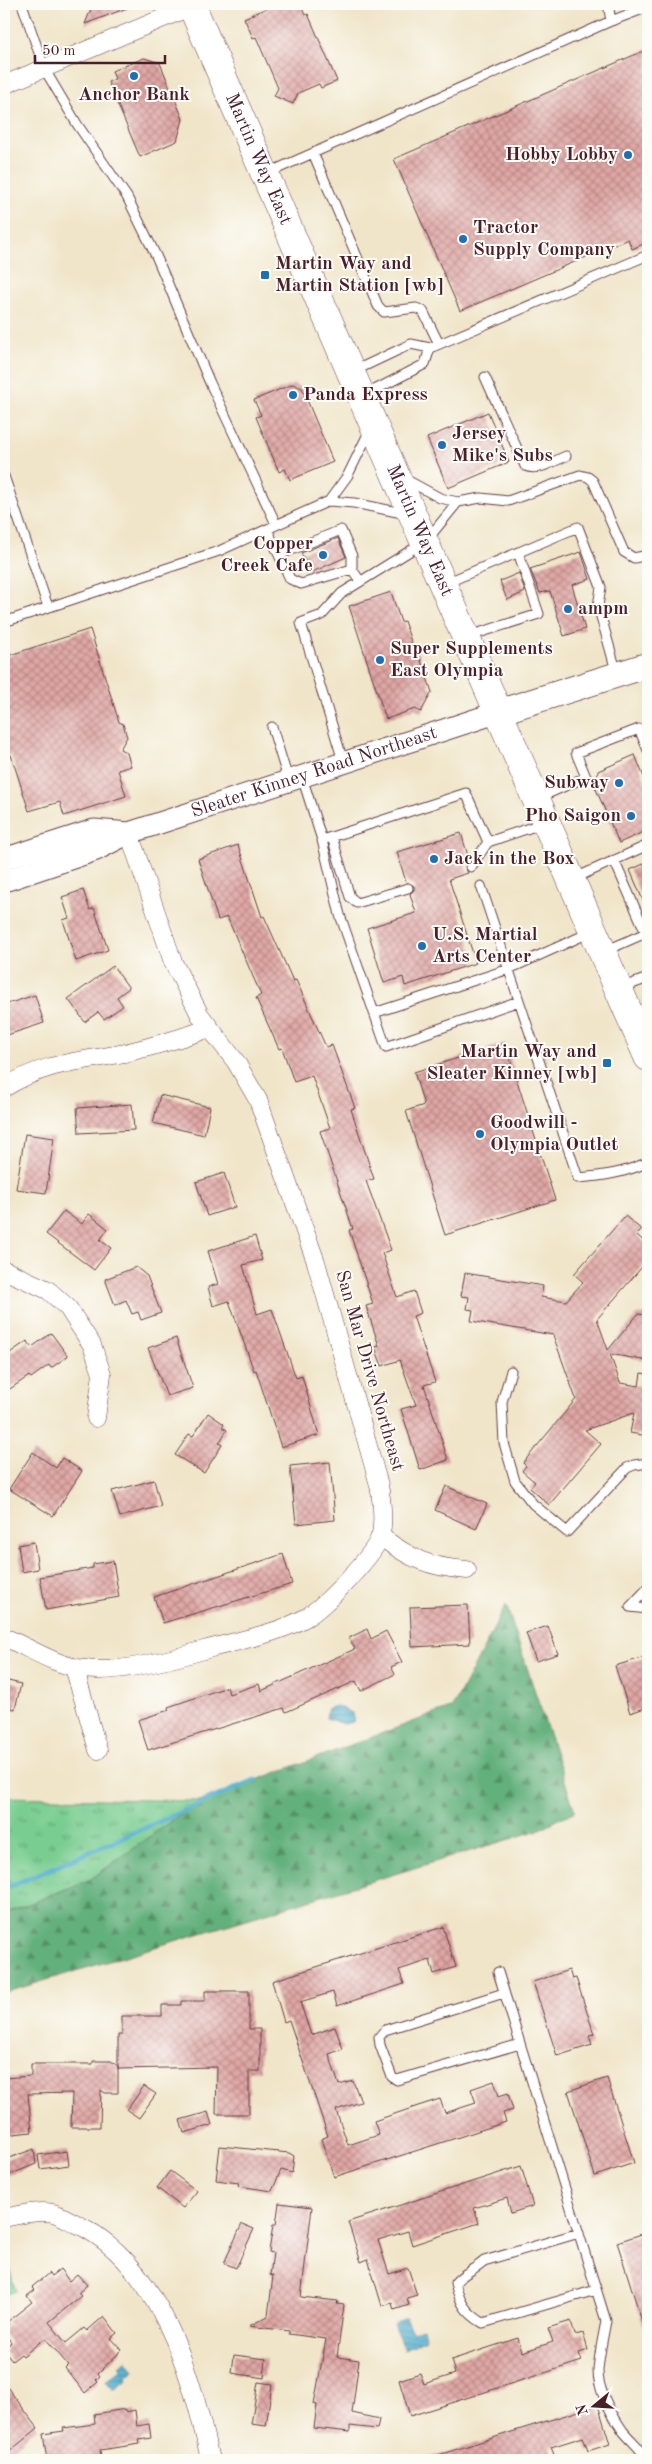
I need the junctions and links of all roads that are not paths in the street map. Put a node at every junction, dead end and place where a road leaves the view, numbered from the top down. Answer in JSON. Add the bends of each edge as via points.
{"nodes":[{"id":1,"x":22,"y":4,"type":"edge"},
{"id":2,"x":608,"y":4,"type":"edge"},
{"id":3,"x":194,"y":5,"type":"edge"},
{"id":4,"x":648,"y":7,"type":"edge"},
{"id":5,"x":611,"y":21,"type":"junction"},
{"id":6,"x":46,"y":70,"type":"junction"},
{"id":7,"x":4,"y":85,"type":"edge"},
{"id":8,"x":313,"y":153,"type":"junction"},
{"id":9,"x":265,"y":174,"type":"junction"},
{"id":10,"x":648,"y":255,"type":"edge"},
{"id":11,"x":439,"y":344,"type":"junction"},
{"id":12,"x":430,"y":348,"type":"junction"},
{"id":13,"x":485,"y":377,"type":"dead end"},
{"id":14,"x":357,"y":384,"type":"junction"},
{"id":15,"x":374,"y":422,"type":"junction"},
{"id":16,"x":566,"y":456,"type":"dead end"},
{"id":17,"x":397,"y":475,"type":"junction"},
{"id":18,"x":4,"y":476,"type":"edge"},
{"id":19,"x":329,"y":501,"type":"junction"},
{"id":20,"x":458,"y":502,"type":"junction"},
{"id":21,"x":415,"y":516,"type":"junction"},
{"id":22,"x":276,"y":524,"type":"junction"},
{"id":23,"x":267,"y":529,"type":"junction"},
{"id":24,"x":426,"y":541,"type":"junction"},
{"id":25,"x":518,"y":552,"type":"junction"},
{"id":26,"x":648,"y":554,"type":"edge"},
{"id":27,"x":279,"y":555,"type":"junction"},
{"id":28,"x":352,"y":569,"type":"junction"},
{"id":29,"x":360,"y":580,"type":"junction"},
{"id":30,"x":444,"y":584,"type":"junction"},
{"id":31,"x":48,"y":607,"type":"junction"},
{"id":32,"x":4,"y":622,"type":"edge"},
{"id":33,"x":467,"y":637,"type":"junction"},
{"id":34,"x":648,"y":665,"type":"edge"},
{"id":35,"x":617,"y":675,"type":"junction"},
{"id":36,"x":499,"y":712,"type":"junction"},
{"id":37,"x":648,"y":725,"type":"edge"},
{"id":38,"x":272,"y":727,"type":"dead end"},
{"id":39,"x":639,"y":729,"type":"junction"},
{"id":40,"x":648,"y":750,"type":"edge"},
{"id":41,"x":343,"y":761,"type":"junction"},
{"id":42,"x":295,"y":777,"type":"junction"},
{"id":43,"x":542,"y":810,"type":"junction"},
{"id":44,"x":129,"y":833,"type":"junction"},
{"id":45,"x":332,"y":837,"type":"junction"},
{"id":46,"x":322,"y":840,"type":"junction"},
{"id":47,"x":488,"y":842,"type":"junction"},
{"id":48,"x":648,"y":845,"type":"edge"},
{"id":49,"x":4,"y":858,"type":"edge"},
{"id":50,"x":614,"y":860,"type":"junction"},
{"id":51,"x":471,"y":867,"type":"dead end"},
{"id":52,"x":572,"y":880,"type":"junction"},
{"id":53,"x":4,"y":881,"type":"edge"},
{"id":54,"x":481,"y":886,"type":"dead end"},
{"id":55,"x":408,"y":888,"type":"dead end"},
{"id":56,"x":647,"y":932,"type":"edge"},
{"id":57,"x":598,"y":942,"type":"junction"},
{"id":58,"x":508,"y":969,"type":"junction"},
{"id":59,"x":648,"y":978,"type":"edge"},
{"id":60,"x":619,"y":989,"type":"junction"},
{"id":61,"x":519,"y":1001,"type":"junction"},
{"id":62,"x":374,"y":1013,"type":"junction"},
{"id":63,"x":210,"y":1028,"type":"junction"},
{"id":64,"x":647,"y":1049,"type":"edge"},
{"id":65,"x":4,"y":1088,"type":"edge"},
{"id":66,"x":648,"y":1162,"type":"edge"},
{"id":67,"x":4,"y":1270,"type":"edge"},
{"id":68,"x":511,"y":1372,"type":"dead end"},
{"id":69,"x":96,"y":1418,"type":"dead end"},
{"id":70,"x":648,"y":1463,"type":"edge"},
{"id":71,"x":380,"y":1536,"type":"junction"},
{"id":72,"x":467,"y":1570,"type":"dead end"},
{"id":73,"x":648,"y":1588,"type":"edge"},
{"id":74,"x":648,"y":1609,"type":"edge"},
{"id":75,"x":4,"y":1637,"type":"edge"},
{"id":76,"x":74,"y":1666,"type":"junction"},
{"id":77,"x":98,"y":1750,"type":"dead end"},
{"id":78,"x":498,"y":1972,"type":"dead end"},
{"id":79,"x":504,"y":1993,"type":"junction"},
{"id":80,"x":520,"y":2044,"type":"junction"},
{"id":81,"x":4,"y":2218,"type":"edge"},
{"id":82,"x":579,"y":2233,"type":"junction"},
{"id":83,"x":596,"y":2290,"type":"junction"},
{"id":84,"x":210,"y":2460,"type":"edge"},
{"id":85,"x":647,"y":2460,"type":"edge"}],
"edges":[{"from":1,"to":6,"type":"lane"},
{"from":2,"to":5,"type":"lane"},
{"from":3,"to":6,"type":"street"},
{"from":3,"to":9,"type":"main road","name":"Martin Way East"},
{"from":4,"to":5,"type":"lane"},
{"from":5,"to":8,"type":"lane"},
{"from":6,"to":7,"type":"street"},
{"from":6,"to":22,"type":"lane","via":[[77,124],[127,197]]},
{"from":8,"to":9,"type":"lane"},
{"from":8,"to":11,"type":"lane","via":[[378,306],[384,312],[416,308],[423,311]]},
{"from":9,"to":14,"type":"main road","name":"Martin Way East"},
{"from":10,"to":11,"type":"lane"},
{"from":11,"to":12,"type":"lane"},
{"from":12,"to":14,"type":"lane","via":[[411,344]]},
{"from":12,"to":14,"type":"lane","via":[[425,364]]},
{"from":13,"to":16,"type":"lane","via":[[526,466],[541,467]]},
{"from":14,"to":15,"type":"main road","name":"Martin Way East"},
{"from":15,"to":17,"type":"main road","name":"Martin Way East"},
{"from":15,"to":19,"type":"lane","via":[[348,475]]},
{"from":17,"to":20,"type":"lane","via":[[440,498]]},
{"from":17,"to":21,"type":"main road","name":"Martin Way East"},
{"from":18,"to":31,"type":"lane"},
{"from":19,"to":21,"type":"lane","via":[[354,502]]},
{"from":19,"to":22,"type":"lane"},
{"from":20,"to":24,"type":"lane"},
{"from":20,"to":26,"type":"lane","via":[[481,498],[508,501],[580,476],[588,477],[593,481],[624,552],[634,558]]},
{"from":21,"to":24,"type":"main road","name":"Martin Way East"},
{"from":22,"to":23,"type":"lane"},
{"from":23,"to":27,"type":"lane"},
{"from":23,"to":31,"type":"lane","via":[[219,551]]},
{"from":24,"to":29,"type":"lane"},
{"from":24,"to":30,"type":"main road","name":"Martin Way East"},
{"from":25,"to":30,"type":"lane"},
{"from":25,"to":33,"type":"lane","via":[[539,614]]},
{"from":25,"to":35,"type":"lane","via":[[578,527],[601,587],[598,606]]},
{"from":27,"to":28,"type":"lane","via":[[290,579],[301,584]]},
{"from":27,"to":28,"type":"lane","via":[[341,530],[352,556]]},
{"from":28,"to":29,"type":"lane"},
{"from":29,"to":41,"type":"lane","via":[[342,593],[322,615],[301,622]]},
{"from":30,"to":33,"type":"main road","name":"Martin Way East"},
{"from":31,"to":32,"type":"lane"},
{"from":33,"to":36,"type":"main road","name":"Martin Way East"},
{"from":34,"to":35,"type":"main road"},
{"from":35,"to":36,"type":"main road"},
{"from":36,"to":41,"type":"street","name":"Sleater Kinney Road Northeast"},
{"from":36,"to":43,"type":"main road","name":"Martin Way East"},
{"from":37,"to":39,"type":"lane"},
{"from":38,"to":42,"type":"lane"},
{"from":39,"to":40,"type":"lane"},
{"from":39,"to":43,"type":"lane","via":[[576,754],[586,777]]},
{"from":41,"to":42,"type":"street","name":"Sleater Kinney Road Northeast"},
{"from":42,"to":44,"type":"street","name":"Sleater Kinney Road Northeast"},
{"from":42,"to":46,"type":"lane"},
{"from":43,"to":47,"type":"lane"},
{"from":43,"to":52,"type":"main road","name":"Martin Way East"},
{"from":44,"to":49,"type":"street","name":"Sleater Kinney Road Northeast","via":[[94,830]]},
{"from":44,"to":53,"type":"street","name":"Sleater Kinney Road Northeast","via":[[96,850]]},
{"from":44,"to":63,"type":"street","name":"San Mar Drive Northeast","via":[[173,962]]},
{"from":45,"to":46,"type":"lane"},
{"from":45,"to":47,"type":"lane","via":[[466,793]]},
{"from":45,"to":55,"type":"lane","via":[[350,897],[357,903]]},
{"from":46,"to":62,"type":"lane","via":[[340,915]]},
{"from":47,"to":51,"type":"lane"},
{"from":48,"to":50,"type":"lane"},
{"from":50,"to":52,"type":"lane"},
{"from":50,"to":56,"type":"lane"},
{"from":52,"to":57,"type":"main road","name":"Martin Way East"},
{"from":54,"to":58,"type":"lane"},
{"from":56,"to":57,"type":"lane"},
{"from":57,"to":58,"type":"lane"},
{"from":57,"to":60,"type":"main road","name":"Martin Way East"},
{"from":58,"to":61,"type":"lane"},
{"from":58,"to":62,"type":"lane"},
{"from":59,"to":60,"type":"lane"},
{"from":60,"to":64,"type":"main road","name":"Martin Way East"},
{"from":61,"to":62,"type":"lane","via":[[386,1047]]},
{"from":61,"to":66,"type":"lane","via":[[578,1178],[617,1174]]},
{"from":63,"to":65,"type":"street","via":[[124,1053],[72,1060],[44,1068]]},
{"from":63,"to":71,"type":"street","name":"San Mar Drive Northeast","via":[[236,1062],[258,1100],[316,1262],[379,1485],[383,1509]]},
{"from":67,"to":69,"type":"street","via":[[48,1290],[68,1308],[92,1345],[102,1374]]},
{"from":68,"to":70,"type":"lane","via":[[502,1402],[504,1443],[515,1481],[533,1504],[567,1532],[627,1468]]},
{"from":71,"to":72,"type":"street","via":[[415,1560]]},
{"from":71,"to":76,"type":"street","name":"San Mar Drive Northeast","via":[[342,1586],[322,1607],[304,1618],[186,1655],[120,1668],[85,1670]]},
{"from":73,"to":74,"type":"lane","via":[[630,1607]]},
{"from":75,"to":76,"type":"street","name":"San Mar Drive Northeast"},
{"from":76,"to":77,"type":"street"},
{"from":78,"to":79,"type":"lane"},
{"from":79,"to":80,"type":"lane"},
{"from":79,"to":80,"type":"lane","via":[[385,2030],[379,2037],[380,2045],[392,2077],[397,2080]]},
{"from":80,"to":82,"type":"lane"},
{"from":81,"to":84,"type":"street","via":[[53,2213],[93,2232],[123,2256],[150,2293],[180,2352],[204,2427]]},
{"from":82,"to":83,"type":"lane"},
{"from":82,"to":83,"type":"lane","via":[[484,2261],[474,2270],[462,2274],[455,2283],[459,2300],[466,2313],[482,2323]]},
{"from":83,"to":85,"type":"lane","via":[[606,2321],[598,2372],[610,2410]]}]}
